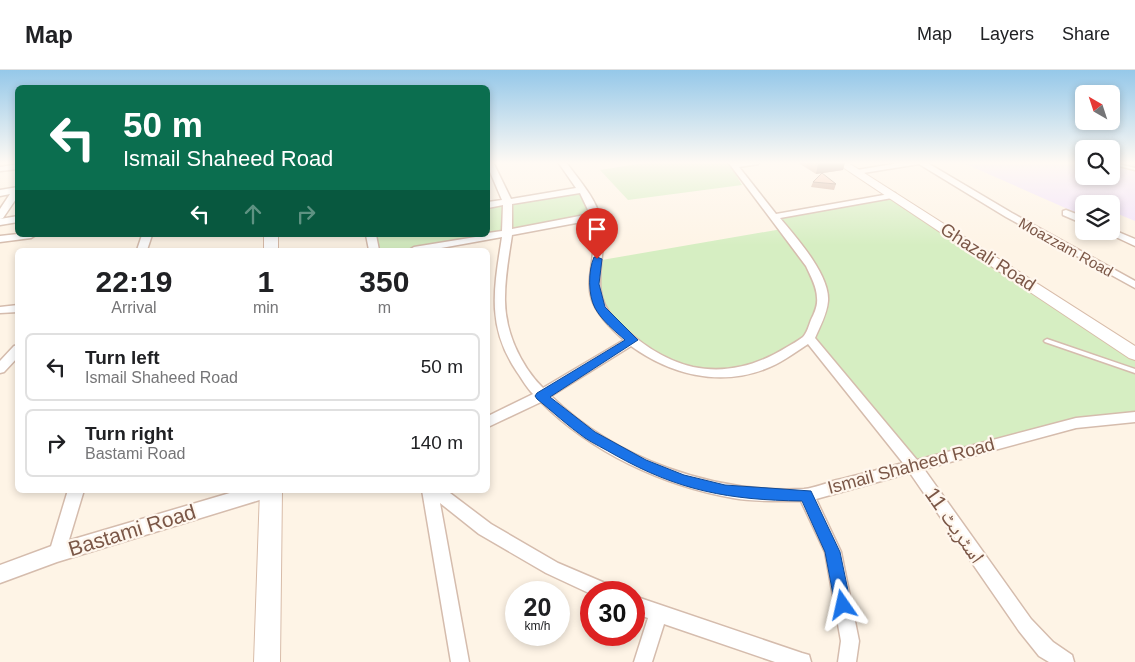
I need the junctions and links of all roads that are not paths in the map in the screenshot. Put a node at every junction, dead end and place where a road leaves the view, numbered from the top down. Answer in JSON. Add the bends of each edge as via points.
{"nodes":[{"id":1,"x":15,"y":190,"type":"edge"},
{"id":2,"x":501,"y":190,"type":"edge"},
{"id":3,"x":581,"y":190,"type":"joint"},
{"id":4,"x":753,"y":190,"type":"edge"},
{"id":5,"x":884,"y":190,"type":"edge"},
{"id":6,"x":966,"y":190,"type":"edge"},
{"id":7,"x":0,"y":193,"type":"edge"},
{"id":8,"x":15,"y":193,"type":"edge"},
{"id":9,"x":892,"y":195,"type":"junction"},
{"id":10,"x":507,"y":202,"type":"junction"},
{"id":11,"x":490,"y":205,"type":"edge"},
{"id":12,"x":1066,"y":213,"type":"dead end"},
{"id":13,"x":0,"y":216,"type":"edge"},
{"id":14,"x":596,"y":216,"type":"junction"},
{"id":15,"x":1075,"y":216,"type":"edge"},
{"id":16,"x":773,"y":217,"type":"junction"},
{"id":17,"x":15,"y":220,"type":"edge"},
{"id":18,"x":0,"y":222,"type":"edge"},
{"id":19,"x":507,"y":232,"type":"junction"},
{"id":20,"x":490,"y":235,"type":"edge"},
{"id":21,"x":1120,"y":236,"type":"edge"},
{"id":22,"x":16,"y":237,"type":"edge"},
{"id":23,"x":481,"y":237,"type":"edge"},
{"id":24,"x":0,"y":239,"type":"edge"},
{"id":25,"x":1135,"y":243,"type":"edge"},
{"id":26,"x":424,"y":248,"type":"edge"},
{"id":27,"x":1135,"y":285,"type":"edge"},
{"id":28,"x":15,"y":308,"type":"edge"},
{"id":29,"x":0,"y":310,"type":"edge"},
{"id":30,"x":809,"y":338,"type":"junction"},
{"id":31,"x":632,"y":340,"type":"junction"},
{"id":32,"x":1047,"y":341,"type":"dead end"},
{"id":33,"x":15,"y":352,"type":"edge"},
{"id":34,"x":1135,"y":354,"type":"edge"},
{"id":35,"x":0,"y":369,"type":"edge"},
{"id":36,"x":1135,"y":371,"type":"edge"},
{"id":37,"x":541,"y":396,"type":"junction"},
{"id":38,"x":1135,"y":417,"type":"edge"},
{"id":39,"x":490,"y":421,"type":"edge"},
{"id":40,"x":913,"y":465,"type":"junction"},
{"id":41,"x":75,"y":493,"type":"edge"},
{"id":42,"x":256,"y":493,"type":"edge"},
{"id":43,"x":271,"y":493,"type":"edge"},
{"id":44,"x":431,"y":493,"type":"edge"},
{"id":45,"x":439,"y":493,"type":"edge"},
{"id":46,"x":806,"y":495,"type":"junction"},
{"id":47,"x":57,"y":552,"type":"junction"},
{"id":48,"x":0,"y":574,"type":"edge"},
{"id":49,"x":581,"y":581,"type":"edge"},
{"id":50,"x":645,"y":608,"type":"edge"},
{"id":51,"x":659,"y":612,"type":"junction"},
{"id":52,"x":266,"y":662,"type":"edge"},
{"id":53,"x":460,"y":662,"type":"edge"},
{"id":54,"x":643,"y":662,"type":"edge"},
{"id":55,"x":802,"y":662,"type":"edge"},
{"id":56,"x":847,"y":662,"type":"edge"},
{"id":57,"x":1065,"y":662,"type":"edge"}],
"edges":[{"from":1,"to":7,"type":"street"},
{"from":2,"to":10,"type":"street","name":"Ismail Shaheed Road"},
{"from":3,"to":10,"type":"street"},
{"from":3,"to":14,"type":"street"},
{"from":4,"to":16,"type":"street"},
{"from":5,"to":9,"type":"main road","name":"Ghazali Road"},
{"from":6,"to":27,"type":"street","name":"Moazzam Road"},
{"from":8,"to":13,"type":"street"},
{"from":9,"to":16,"type":"street"},
{"from":9,"to":34,"type":"main road","name":"Ghazali Road"},
{"from":10,"to":11,"type":"street"},
{"from":10,"to":19,"type":"street","name":"Ismail Shaheed Road"},
{"from":12,"to":15,"type":"street"},
{"from":14,"to":19,"type":"street"},
{"from":14,"to":31,"type":"street","via":[[596,298],[611,321]]},
{"from":16,"to":30,"type":"street","via":[[810,264],[819,281],[823,299]]},
{"from":17,"to":18,"type":"street"},
{"from":19,"to":20,"type":"street"},
{"from":19,"to":37,"type":"street","name":"Ismail Shaheed Road","via":[[499,303],[502,327],[514,357]]},
{"from":21,"to":25,"type":"street"},
{"from":22,"to":24,"type":"street"},
{"from":23,"to":26,"type":"street"},
{"from":28,"to":29,"type":"street"},
{"from":30,"to":31,"type":"street","via":[[760,367],[729,374],[703,374],[680,368]]},
{"from":30,"to":40,"type":"street","name":"اسٹریٹ 11"},
{"from":31,"to":37,"type":"street"},
{"from":32,"to":36,"type":"lane"},
{"from":33,"to":35,"type":"street"},
{"from":37,"to":39,"type":"street"},
{"from":37,"to":46,"type":"street","name":"Ismail Shaheed Road","via":[[591,436],[642,464],[682,480],[725,491]]},
{"from":38,"to":40,"type":"street","name":"Ismail Shaheed Road","via":[[1076,423]]},
{"from":40,"to":46,"type":"street","name":"Ismail Shaheed Road"},
{"from":40,"to":57,"type":"street","name":"اسٹریٹ 11","via":[[1025,625],[1046,648]]},
{"from":41,"to":47,"type":"street"},
{"from":42,"to":47,"type":"street","name":"Bastami Road"},
{"from":43,"to":52,"type":"main road"},
{"from":44,"to":53,"type":"street"},
{"from":45,"to":49,"type":"street","via":[[485,529]]},
{"from":46,"to":56,"type":"street","via":[[833,552],[850,640]]},
{"from":47,"to":48,"type":"street","name":"Bastami Road"},
{"from":50,"to":51,"type":"street"},
{"from":51,"to":54,"type":"street"},
{"from":51,"to":55,"type":"street"}]}
